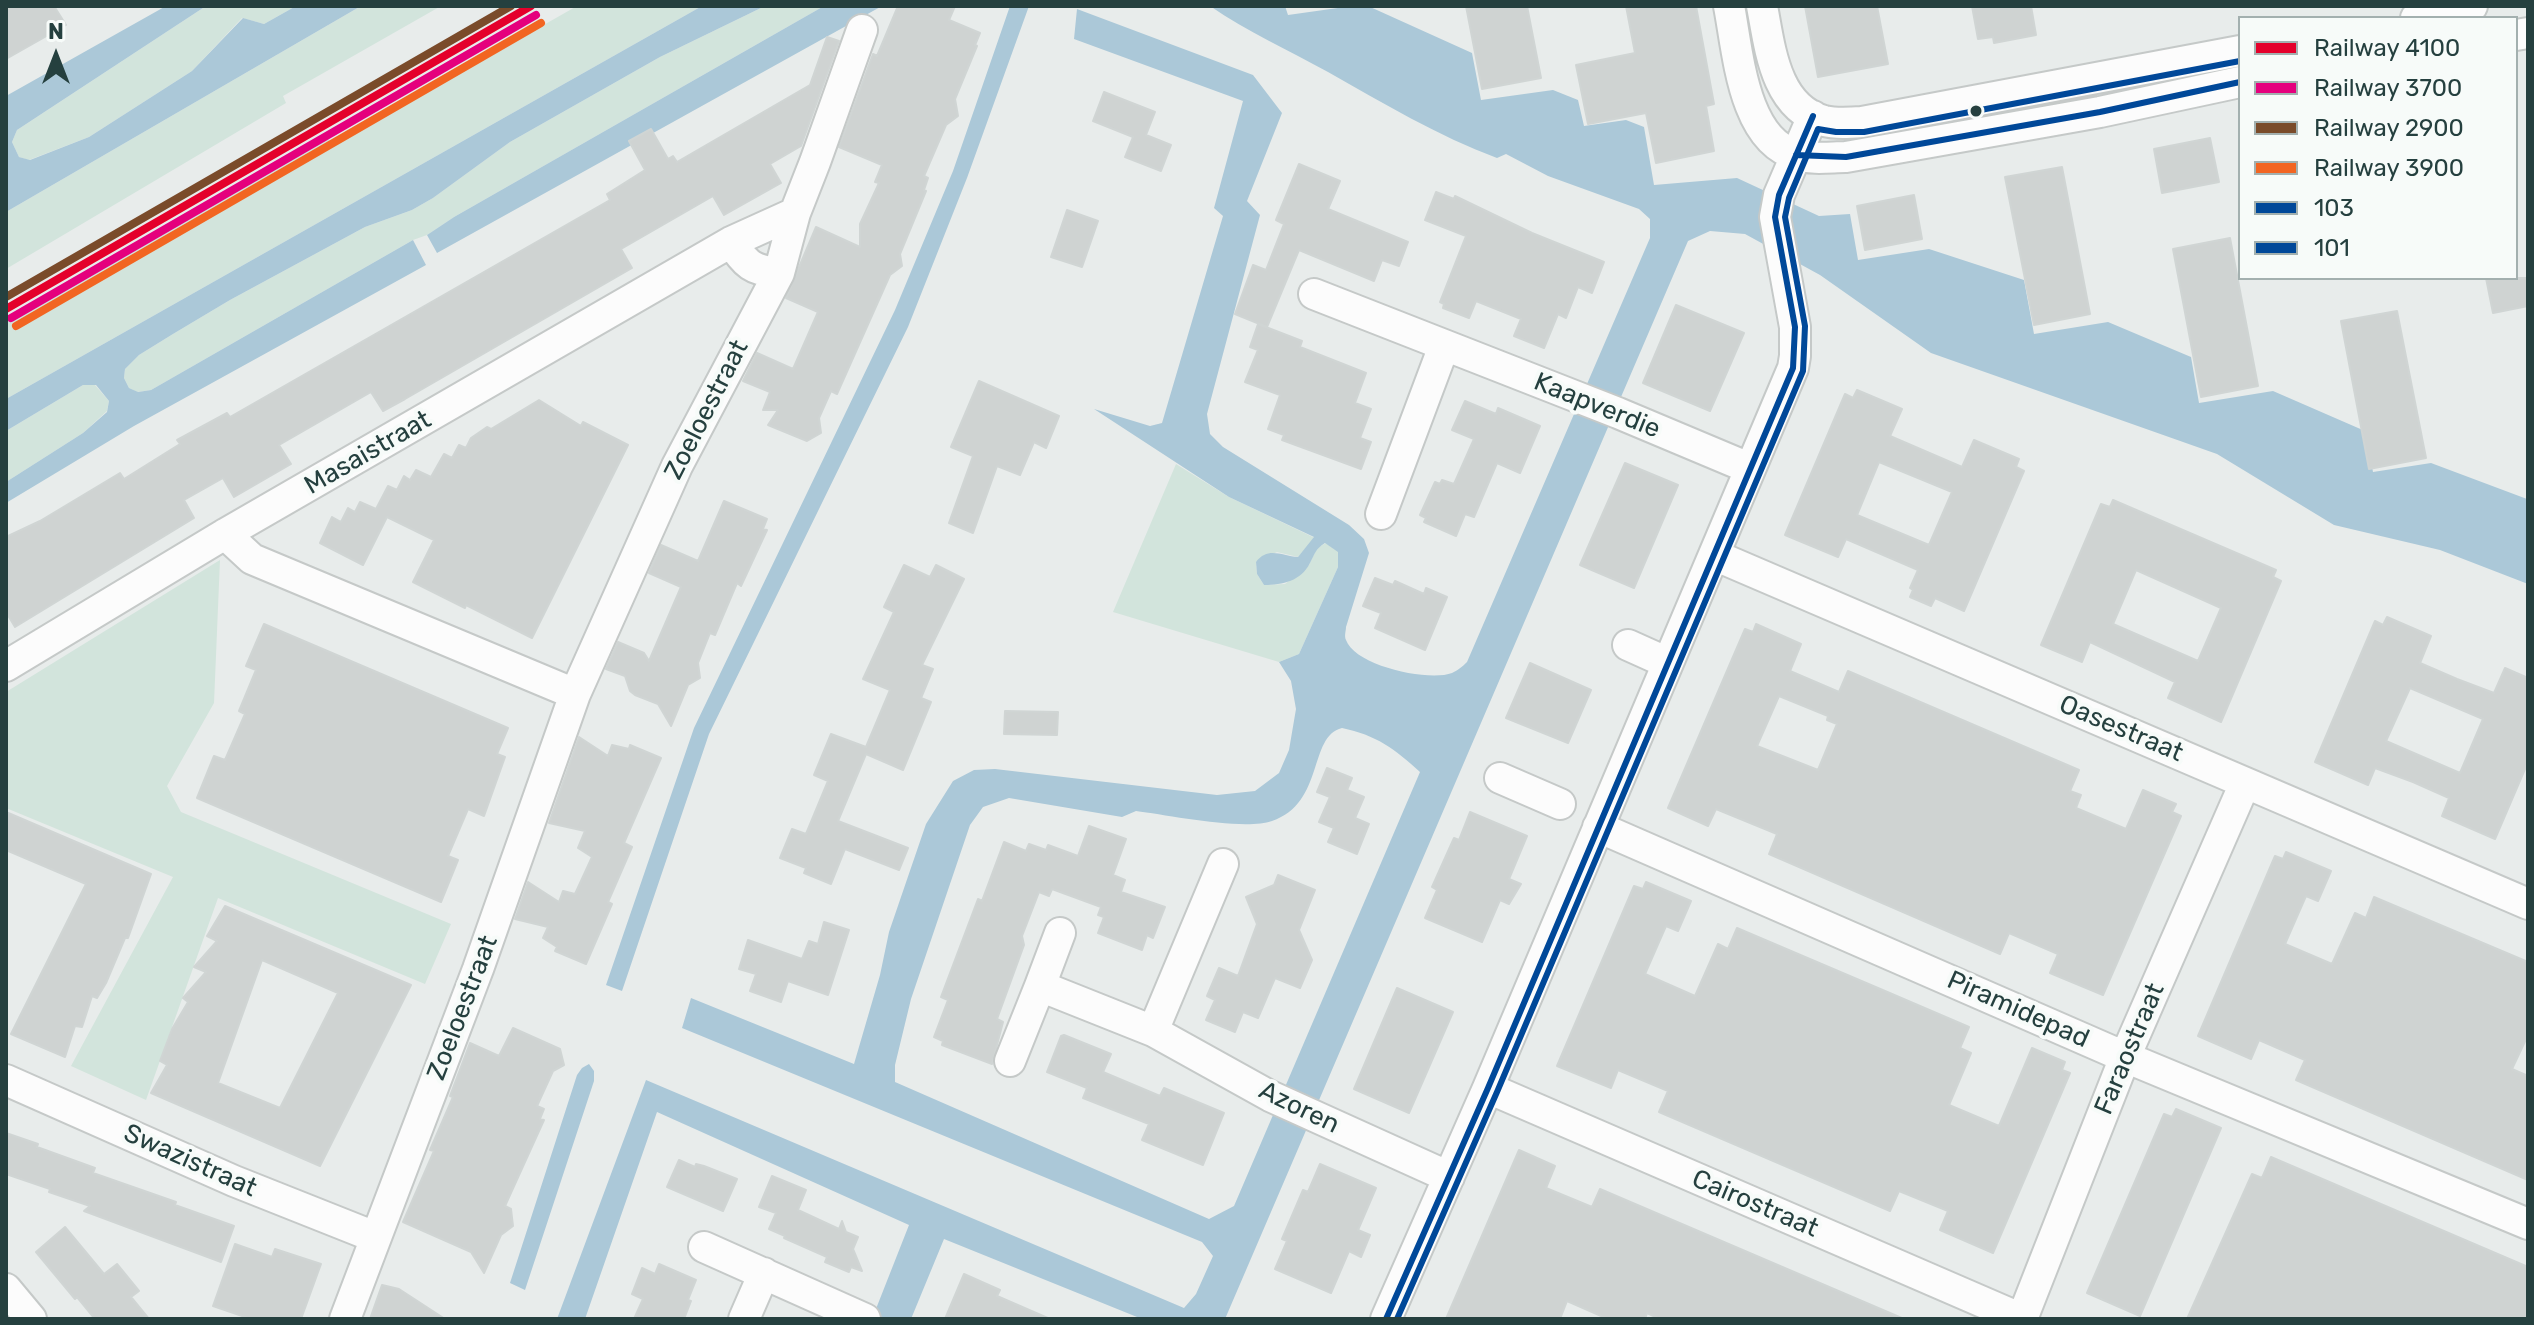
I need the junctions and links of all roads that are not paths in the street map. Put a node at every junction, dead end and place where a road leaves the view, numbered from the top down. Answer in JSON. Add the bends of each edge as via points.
{"nodes":[{"id":1,"x":1729,"y":6,"type":"edge"},
{"id":2,"x":1762,"y":6,"type":"edge"},
{"id":3,"x":2472,"y":6,"type":"edge"},
{"id":4,"x":2425,"y":16,"type":"edge"},
{"id":5,"x":862,"y":30,"type":"dead end"},
{"id":6,"x":2238,"y":51,"type":"edge"},
{"id":7,"x":2093,"y":78,"type":"junction"},
{"id":8,"x":2238,"y":82,"type":"edge"},
{"id":9,"x":1945,"y":106,"type":"junction"},
{"id":10,"x":2100,"y":112,"type":"junction"},
{"id":11,"x":1813,"y":116,"type":"junction"},
{"id":12,"x":1950,"y":137,"type":"junction"},
{"id":13,"x":1796,"y":155,"type":"junction"},
{"id":14,"x":795,"y":213,"type":"junction"},
{"id":15,"x":731,"y":242,"type":"junction"},
{"id":16,"x":779,"y":273,"type":"junction"},
{"id":17,"x":1314,"y":294,"type":"dead end"},
{"id":18,"x":1444,"y":346,"type":"junction"},
{"id":19,"x":1749,"y":468,"type":"junction"},
{"id":20,"x":1381,"y":514,"type":"dead end"},
{"id":21,"x":225,"y":534,"type":"junction"},
{"id":22,"x":1714,"y":555,"type":"junction"},
{"id":23,"x":1628,"y":645,"type":"dead end"},
{"id":24,"x":1668,"y":663,"type":"junction"},
{"id":25,"x":6,"y":666,"type":"edge"},
{"id":26,"x":575,"y":694,"type":"junction"},
{"id":27,"x":1500,"y":778,"type":"dead end"},
{"id":28,"x":2245,"y":783,"type":"junction"},
{"id":29,"x":1560,"y":804,"type":"dead end"},
{"id":30,"x":1598,"y":827,"type":"junction"},
{"id":31,"x":1223,"y":864,"type":"dead end"},
{"id":32,"x":2528,"y":904,"type":"edge"},
{"id":33,"x":1060,"y":933,"type":"dead end"},
{"id":34,"x":1040,"y":986,"type":"junction"},
{"id":35,"x":1153,"y":1031,"type":"junction"},
{"id":36,"x":2125,"y":1057,"type":"junction"},
{"id":37,"x":1010,"y":1061,"type":"dead end"},
{"id":38,"x":6,"y":1080,"type":"edge"},
{"id":39,"x":1488,"y":1088,"type":"junction"},
{"id":40,"x":1449,"y":1177,"type":"junction"},
{"id":41,"x":2528,"y":1224,"type":"edge"},
{"id":42,"x":375,"y":1237,"type":"junction"},
{"id":43,"x":704,"y":1247,"type":"dead end"},
{"id":44,"x":764,"y":1273,"type":"junction"},
{"id":45,"x":6,"y":1289,"type":"edge"},
{"id":46,"x":860,"y":1317,"type":"edge"},
{"id":47,"x":31,"y":1319,"type":"edge"},
{"id":48,"x":345,"y":1319,"type":"edge"},
{"id":49,"x":744,"y":1319,"type":"edge"},
{"id":50,"x":1386,"y":1319,"type":"edge"},
{"id":51,"x":2022,"y":1319,"type":"edge"}],
"edges":[{"from":1,"to":13,"type":"street","via":[[1751,110],[1772,141]]},
{"from":2,"to":11,"type":"street","via":[[1776,71],[1795,104]]},
{"from":3,"to":4,"type":"street"},
{"from":5,"to":14,"type":"street"},
{"from":6,"to":7,"type":"street"},
{"from":7,"to":9,"type":"street"},
{"from":7,"to":10,"type":"street"},
{"from":8,"to":10,"type":"street"},
{"from":9,"to":11,"type":"street","via":[[1862,122]]},
{"from":9,"to":12,"type":"street"},
{"from":10,"to":12,"type":"street"},
{"from":11,"to":13,"type":"street"},
{"from":12,"to":13,"type":"street","via":[[1846,157]]},
{"from":13,"to":19,"type":"street","via":[[1775,217],[1795,327],[1795,356]]},
{"from":14,"to":15,"type":"street","name":"Masaistraat"},
{"from":14,"to":16,"type":"street","name":"Zoeloestraat"},
{"from":15,"to":16,"type":"street","via":[[756,270]]},
{"from":15,"to":21,"type":"street","name":"Masaistraat"},
{"from":16,"to":26,"type":"street","name":"Zoeloestraat","via":[[677,466]]},
{"from":17,"to":18,"type":"street","name":"Kaapverdie"},
{"from":18,"to":19,"type":"street","name":"Kaapverdie"},
{"from":18,"to":20,"type":"street"},
{"from":19,"to":22,"type":"street"},
{"from":21,"to":25,"type":"street","name":"Masaistraat"},
{"from":21,"to":26,"type":"street","via":[[252,559]]},
{"from":22,"to":24,"type":"street"},
{"from":22,"to":28,"type":"street","name":"Oasestraat"},
{"from":23,"to":24,"type":"street"},
{"from":24,"to":30,"type":"street"},
{"from":26,"to":42,"type":"street","name":"Zoeloestraat","via":[[478,969]]},
{"from":27,"to":29,"type":"street"},
{"from":28,"to":32,"type":"street","name":"Oasestraat"},
{"from":28,"to":36,"type":"street","name":"Faraostraat"},
{"from":30,"to":36,"type":"street","name":"Piramidepad"},
{"from":30,"to":39,"type":"street"},
{"from":31,"to":35,"type":"street"},
{"from":33,"to":34,"type":"street"},
{"from":34,"to":35,"type":"street","name":"Azoren"},
{"from":34,"to":37,"type":"street"},
{"from":35,"to":40,"type":"street","name":"Azoren","via":[[1270,1096]]},
{"from":36,"to":41,"type":"street","name":"Piramidepad"},
{"from":36,"to":51,"type":"street","name":"Faraostraat"},
{"from":38,"to":42,"type":"street","name":"Swazistraat"},
{"from":39,"to":40,"type":"street"},
{"from":39,"to":51,"type":"street","name":"Cairostraat"},
{"from":40,"to":50,"type":"street"},
{"from":42,"to":48,"type":"street","name":"Zoeloestraat"},
{"from":43,"to":44,"type":"street"},
{"from":44,"to":46,"type":"street"},
{"from":44,"to":49,"type":"street"},
{"from":45,"to":47,"type":"street"}]}
